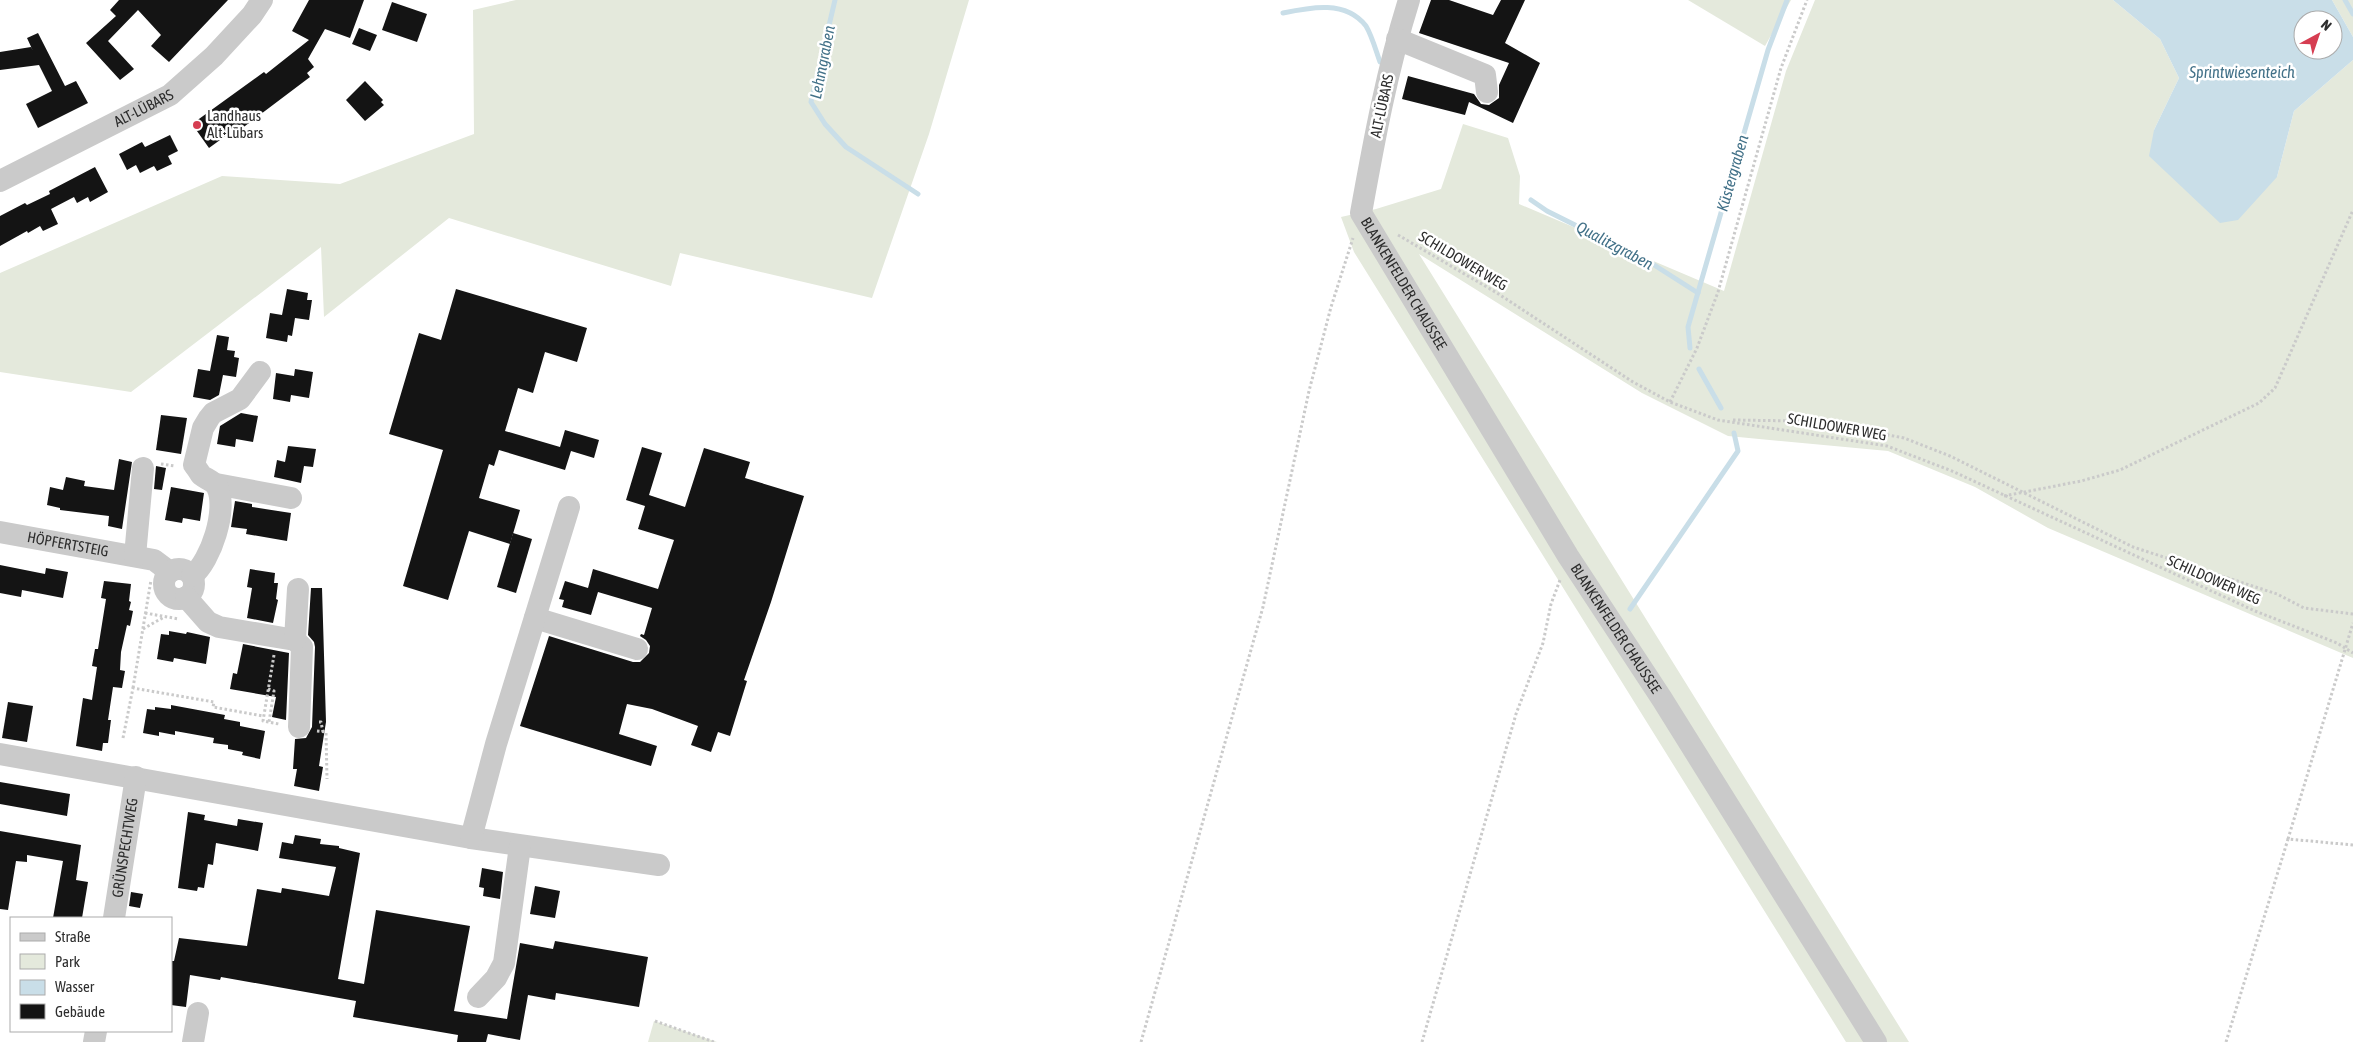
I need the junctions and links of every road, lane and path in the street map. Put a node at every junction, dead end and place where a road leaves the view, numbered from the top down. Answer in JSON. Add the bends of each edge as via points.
{"nodes":[{"id":1,"x":262,"y":0,"type":"edge"},
{"id":2,"x":1409,"y":0,"type":"edge"},
{"id":3,"x":1807,"y":0,"type":"edge"},
{"id":4,"x":1397,"y":39,"type":"junction"},
{"id":5,"x":1487,"y":92,"type":"dead end"},
{"id":6,"x":0,"y":181,"type":"edge"},
{"id":7,"x":2353,"y":210,"type":"edge"},
{"id":8,"x":1361,"y":213,"type":"junction"},
{"id":9,"x":1395,"y":233,"type":"dead end"},
{"id":10,"x":260,"y":372,"type":"dead end"},
{"id":11,"x":1670,"y":402,"type":"junction"},
{"id":12,"x":1718,"y":420,"type":"junction"},
{"id":13,"x":143,"y":468,"type":"dead end"},
{"id":14,"x":216,"y":484,"type":"junction"},
{"id":15,"x":2022,"y":492,"type":"junction"},
{"id":16,"x":2003,"y":496,"type":"junction"},
{"id":17,"x":291,"y":498,"type":"dead end"},
{"id":18,"x":569,"y":507,"type":"dead end"},
{"id":19,"x":0,"y":532,"type":"edge"},
{"id":20,"x":1568,"y":556,"type":"junction"},
{"id":21,"x":168,"y":572,"type":"junction"},
{"id":22,"x":298,"y":589,"type":"dead end"},
{"id":23,"x":2353,"y":614,"type":"edge"},
{"id":24,"x":165,"y":616,"type":"dead end"},
{"id":25,"x":534,"y":618,"type":"junction"},
{"id":26,"x":2353,"y":623,"type":"edge"},
{"id":27,"x":143,"y":629,"type":"junction"},
{"id":28,"x":295,"y":640,"type":"junction"},
{"id":29,"x":2346,"y":648,"type":"junction"},
{"id":30,"x":637,"y":649,"type":"dead end"},
{"id":31,"x":2353,"y":653,"type":"edge"},
{"id":32,"x":133,"y":688,"type":"junction"},
{"id":33,"x":268,"y":689,"type":"dead end"},
{"id":34,"x":267,"y":697,"type":"dead end"},
{"id":35,"x":269,"y":722,"type":"dead end"},
{"id":36,"x":321,"y":722,"type":"dead end"},
{"id":37,"x":299,"y":727,"type":"dead end"},
{"id":38,"x":323,"y":732,"type":"dead end"},
{"id":39,"x":124,"y":738,"type":"dead end"},
{"id":40,"x":0,"y":754,"type":"edge"},
{"id":41,"x":136,"y":777,"type":"junction"},
{"id":42,"x":472,"y":838,"type":"junction"},
{"id":43,"x":2288,"y":839,"type":"junction"},
{"id":44,"x":2353,"y":845,"type":"edge"},
{"id":45,"x":520,"y":846,"type":"junction"},
{"id":46,"x":659,"y":865,"type":"dead end"},
{"id":47,"x":114,"y":917,"type":"edge"},
{"id":48,"x":478,"y":997,"type":"dead end"},
{"id":49,"x":198,"y":1013,"type":"dead end"},
{"id":50,"x":655,"y":1021,"type":"dead end"},
{"id":51,"x":197,"y":1041,"type":"edge"},
{"id":52,"x":714,"y":1042,"type":"edge"},
{"id":53,"x":1141,"y":1042,"type":"edge"},
{"id":54,"x":1422,"y":1042,"type":"edge"},
{"id":55,"x":1876,"y":1042,"type":"edge"},
{"id":56,"x":2226,"y":1042,"type":"edge"}],
"edges":[{"from":1,"to":6,"type":"street","name":"ALT-LÜBARS","via":[[214,56],[170,95]]},
{"from":2,"to":4,"type":"street","name":"ALT-LÜBARS"},
{"from":3,"to":11,"type":"path","via":[[1781,68],[1718,292],[1697,348]]},
{"from":4,"to":5,"type":"street","via":[[1485,74]]},
{"from":4,"to":8,"type":"street","name":"ALT-LÜBARS","via":[[1377,123]]},
{"from":7,"to":15,"type":"path","via":[[2274,388],[2259,403],[2120,470]]},
{"from":8,"to":20,"type":"street","name":"BLANKENFELDER CHAUSSEE"},
{"from":8,"to":53,"type":"path","via":[[1331,306],[1309,391],[1263,607]]},
{"from":9,"to":11,"type":"path","name":"SCHILDOWER WEG"},
{"from":10,"to":14,"type":"street","via":[[240,399],[213,413],[203,428],[194,465]]},
{"from":11,"to":12,"type":"path","name":"SCHILDOWER WEG"},
{"from":12,"to":15,"type":"path","via":[[1799,421],[1904,438],[1950,456]]},
{"from":12,"to":16,"type":"path","name":"SCHILDOWER WEG","via":[[1887,446],[1952,471]]},
{"from":13,"to":21,"type":"street"},
{"from":14,"to":17,"type":"street"},
{"from":14,"to":21,"type":"street","via":[[221,498],[213,547],[200,570]]},
{"from":15,"to":16,"type":"path"},
{"from":15,"to":23,"type":"path","via":[[2133,546],[2277,594],[2304,608]]},
{"from":16,"to":29,"type":"path","name":"SCHILDOWER WEG","via":[[2255,611]]},
{"from":18,"to":25,"type":"street"},
{"from":19,"to":21,"type":"street","name":"HÖPFERTSTEIG"},
{"from":20,"to":54,"type":"path","via":[[1551,604],[1542,643],[1516,714]]},
{"from":20,"to":55,"type":"street","name":"BLANKENFELDER CHAUSSEE","via":[[1662,699]]},
{"from":21,"to":27,"type":"path"},
{"from":21,"to":28,"type":"street","via":[[208,622],[219,627]]},
{"from":22,"to":28,"type":"street"},
{"from":24,"to":27,"type":"path"},
{"from":25,"to":30,"type":"street"},
{"from":25,"to":42,"type":"street"},
{"from":26,"to":29,"type":"path"},
{"from":27,"to":32,"type":"path"},
{"from":28,"to":37,"type":"street","via":[[302,647]]},
{"from":29,"to":31,"type":"path","name":"SCHILDOWER WEG"},
{"from":29,"to":43,"type":"path"},
{"from":32,"to":34,"type":"path","via":[[214,702],[213,706],[264,716]]},
{"from":32,"to":39,"type":"path"},
{"from":33,"to":35,"type":"path","via":[[274,691]]},
{"from":36,"to":38,"type":"path"},
{"from":40,"to":41,"type":"street"},
{"from":41,"to":42,"type":"street"},
{"from":41,"to":47,"type":"street","name":"GRÜNSPECHTWEG"},
{"from":42,"to":45,"type":"street"},
{"from":43,"to":44,"type":"path"},
{"from":43,"to":56,"type":"path"},
{"from":45,"to":46,"type":"street"},
{"from":45,"to":48,"type":"street","via":[[504,963],[496,978]]},
{"from":49,"to":51,"type":"street"},
{"from":50,"to":52,"type":"path"}]}
